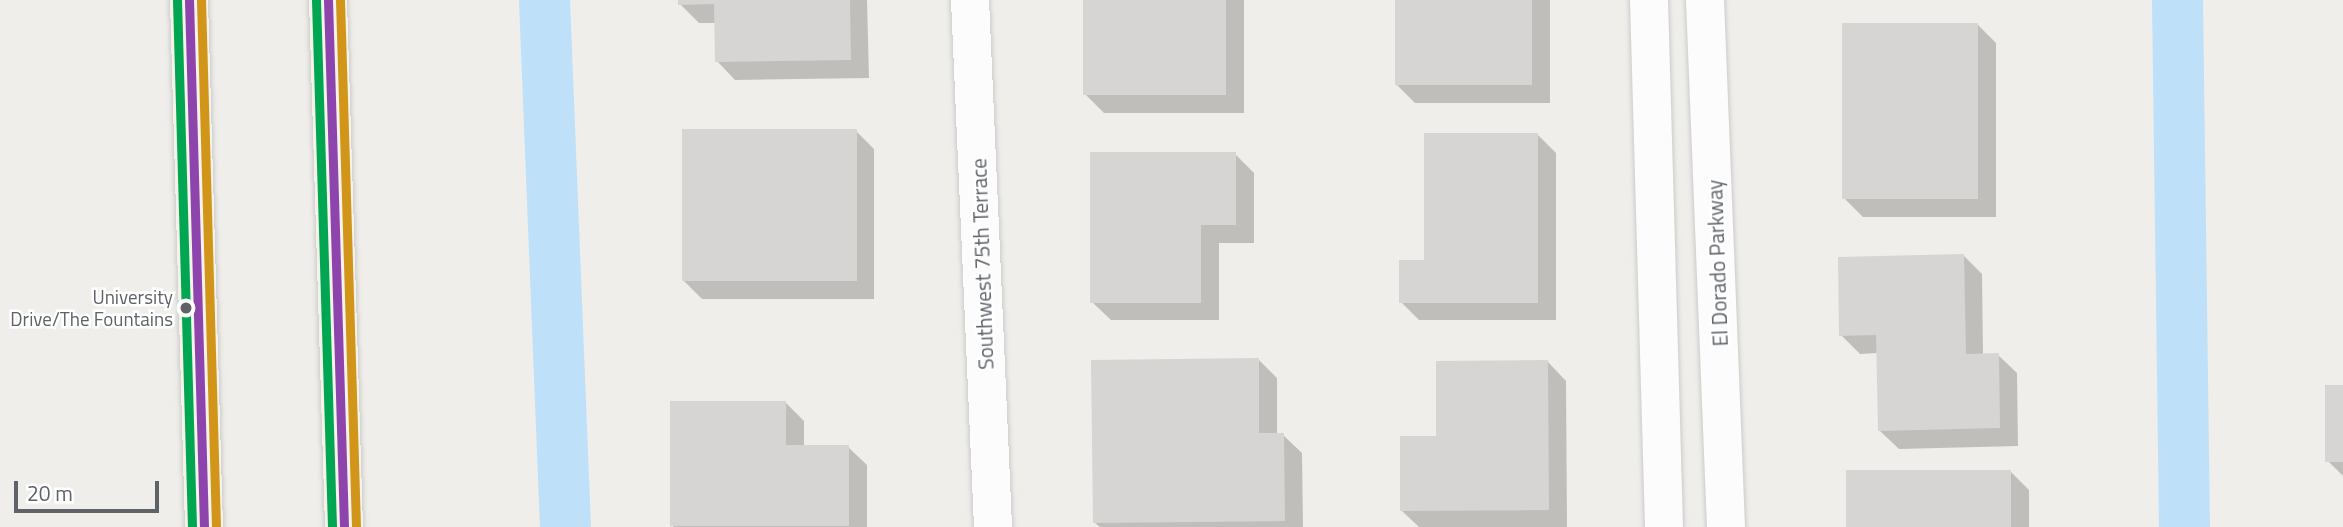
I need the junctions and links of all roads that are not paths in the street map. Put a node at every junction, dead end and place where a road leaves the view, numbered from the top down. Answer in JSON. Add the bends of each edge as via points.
{"nodes":[{"id":1,"x":189,"y":0,"type":"edge"},
{"id":2,"x":328,"y":0,"type":"edge"},
{"id":3,"x":970,"y":0,"type":"edge"},
{"id":4,"x":1649,"y":0,"type":"edge"},
{"id":5,"x":1705,"y":0,"type":"edge"},
{"id":6,"x":204,"y":527,"type":"edge"},
{"id":7,"x":344,"y":527,"type":"edge"},
{"id":8,"x":993,"y":527,"type":"edge"},
{"id":9,"x":1664,"y":527,"type":"edge"},
{"id":10,"x":1726,"y":527,"type":"edge"}],
"edges":[{"from":1,"to":6,"type":"main road"},
{"from":2,"to":7,"type":"main road"},
{"from":3,"to":8,"type":"street","name":"Southwest 75th Terrace"},
{"from":4,"to":9,"type":"street"},
{"from":5,"to":10,"type":"street","name":"El Dorado Parkway"}]}
